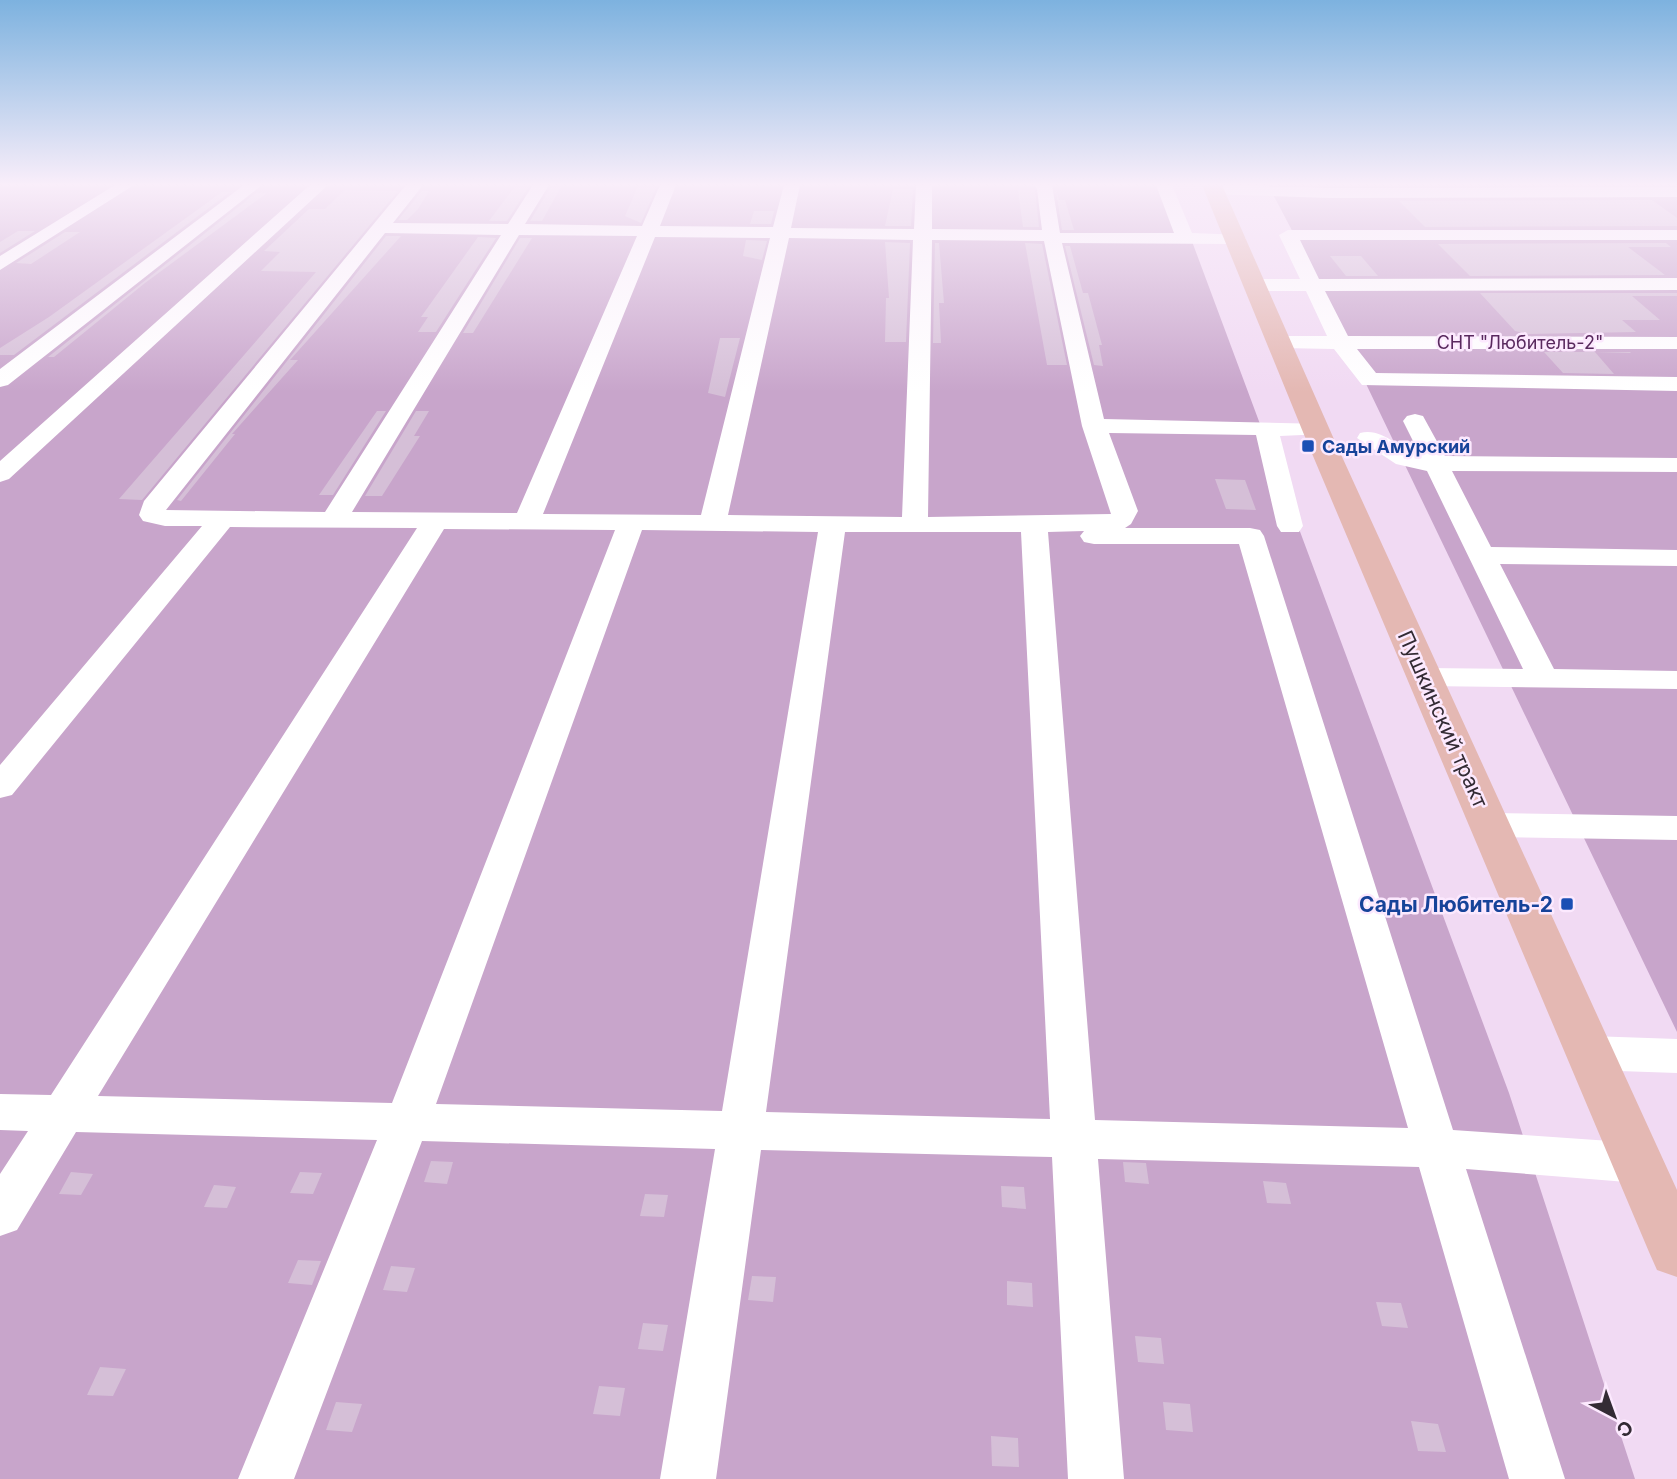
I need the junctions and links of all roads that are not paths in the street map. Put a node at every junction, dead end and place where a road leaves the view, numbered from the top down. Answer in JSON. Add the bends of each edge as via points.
{"nodes":[{"id":1,"x":16,"y":254,"type":"edge"},
{"id":2,"x":164,"y":254,"type":"edge"},
{"id":3,"x":244,"y":254,"type":"edge"},
{"id":4,"x":359,"y":254,"type":"edge"},
{"id":5,"x":498,"y":254,"type":"edge"},
{"id":6,"x":639,"y":254,"type":"edge"},
{"id":7,"x":776,"y":254,"type":"edge"},
{"id":8,"x":922,"y":254,"type":"edge"},
{"id":9,"x":1055,"y":254,"type":"edge"},
{"id":10,"x":1243,"y":254,"type":"edge"},
{"id":11,"x":1297,"y":254,"type":"edge"},
{"id":12,"x":0,"y":264,"type":"edge"},
{"id":13,"x":1677,"y":284,"type":"edge"},
{"id":14,"x":1256,"y":285,"type":"junction"},
{"id":15,"x":1311,"y":286,"type":"junction"},
{"id":16,"x":1280,"y":342,"type":"junction"},
{"id":17,"x":1677,"y":343,"type":"edge"},
{"id":18,"x":1342,"y":344,"type":"junction"},
{"id":19,"x":0,"y":380,"type":"edge"},
{"id":20,"x":1677,"y":384,"type":"edge"},
{"id":21,"x":1094,"y":426,"type":"junction"},
{"id":22,"x":1266,"y":429,"type":"junction"},
{"id":23,"x":1317,"y":433,"type":"junction"},
{"id":24,"x":1425,"y":441,"type":"junction"},
{"id":25,"x":1677,"y":465,"type":"edge"},
{"id":26,"x":0,"y":474,"type":"edge"},
{"id":27,"x":222,"y":519,"type":"junction"},
{"id":28,"x":334,"y":519,"type":"junction"},
{"id":29,"x":436,"y":520,"type":"junction"},
{"id":30,"x":527,"y":520,"type":"junction"},
{"id":31,"x":632,"y":521,"type":"junction"},
{"id":32,"x":713,"y":522,"type":"junction"},
{"id":33,"x":833,"y":524,"type":"junction"},
{"id":34,"x":915,"y":525,"type":"junction"},
{"id":35,"x":1290,"y":526,"type":"dead end"},
{"id":36,"x":1034,"y":530,"type":"junction"},
{"id":37,"x":1482,"y":555,"type":"junction"},
{"id":38,"x":1677,"y":558,"type":"edge"},
{"id":39,"x":1425,"y":677,"type":"junction"},
{"id":40,"x":1543,"y":678,"type":"junction"},
{"id":41,"x":1677,"y":680,"type":"edge"},
{"id":42,"x":0,"y":787,"type":"edge"},
{"id":43,"x":1490,"y":825,"type":"junction"},
{"id":44,"x":1677,"y":828,"type":"edge"},
{"id":45,"x":1590,"y":1053,"type":"junction"},
{"id":46,"x":1677,"y":1056,"type":"edge"},
{"id":47,"x":0,"y":1112,"type":"edge"},
{"id":48,"x":62,"y":1114,"type":"junction"},
{"id":49,"x":407,"y":1122,"type":"junction"},
{"id":50,"x":743,"y":1130,"type":"junction"},
{"id":51,"x":1072,"y":1138,"type":"junction"},
{"id":52,"x":1437,"y":1147,"type":"junction"},
{"id":53,"x":1639,"y":1163,"type":"junction"},
{"id":54,"x":0,"y":1215,"type":"edge"},
{"id":55,"x":1677,"y":1252,"type":"edge"},
{"id":56,"x":266,"y":1479,"type":"edge"},
{"id":57,"x":688,"y":1479,"type":"edge"},
{"id":58,"x":1096,"y":1479,"type":"edge"},
{"id":59,"x":1537,"y":1479,"type":"edge"}],
"edges":[{"from":1,"to":12,"type":"lane"},
{"from":2,"to":19,"type":"lane"},
{"from":3,"to":26,"type":"lane"},
{"from":4,"to":27,"type":"lane","via":[[153,507],[152,515]]},
{"from":5,"to":28,"type":"lane"},
{"from":6,"to":30,"type":"lane"},
{"from":7,"to":32,"type":"lane"},
{"from":8,"to":34,"type":"lane"},
{"from":9,"to":21,"type":"lane"},
{"from":10,"to":14,"type":"main road","name":"Пушкинский тракт"},
{"from":11,"to":15,"type":"lane"},
{"from":13,"to":15,"type":"lane"},
{"from":14,"to":15,"type":"lane"},
{"from":14,"to":16,"type":"main road","name":"Пушкинский тракт"},
{"from":15,"to":18,"type":"lane"},
{"from":16,"to":18,"type":"lane"},
{"from":16,"to":23,"type":"main road","name":"Пушкинский тракт"},
{"from":17,"to":18,"type":"lane"},
{"from":18,"to":20,"type":"lane","via":[[1370,380]]},
{"from":21,"to":22,"type":"lane"},
{"from":21,"to":36,"type":"lane","via":[[1125,511],[1122,518]]},
{"from":22,"to":23,"type":"lane"},
{"from":22,"to":35,"type":"lane"},
{"from":23,"to":24,"type":"lane","via":[[1369,439],[1405,459]]},
{"from":23,"to":39,"type":"main road","name":"Пушкинский тракт"},
{"from":24,"to":25,"type":"lane"},
{"from":24,"to":37,"type":"lane"},
{"from":27,"to":28,"type":"lane"},
{"from":27,"to":42,"type":"lane"},
{"from":28,"to":29,"type":"lane"},
{"from":29,"to":30,"type":"lane"},
{"from":29,"to":48,"type":"lane"},
{"from":30,"to":31,"type":"lane"},
{"from":31,"to":32,"type":"lane"},
{"from":31,"to":49,"type":"lane"},
{"from":32,"to":33,"type":"lane"},
{"from":33,"to":34,"type":"lane"},
{"from":33,"to":50,"type":"lane"},
{"from":34,"to":36,"type":"lane"},
{"from":36,"to":51,"type":"lane"},
{"from":36,"to":52,"type":"lane","via":[[1250,536]]},
{"from":37,"to":38,"type":"lane"},
{"from":37,"to":40,"type":"lane"},
{"from":39,"to":40,"type":"lane"},
{"from":39,"to":43,"type":"main road","name":"Пушкинский тракт"},
{"from":40,"to":41,"type":"lane"},
{"from":43,"to":44,"type":"lane"},
{"from":43,"to":45,"type":"main road","name":"Пушкинский тракт"},
{"from":45,"to":46,"type":"lane"},
{"from":45,"to":53,"type":"main road","name":"Пушкинский тракт"},
{"from":47,"to":48,"type":"lane"},
{"from":48,"to":49,"type":"lane"},
{"from":48,"to":54,"type":"lane"},
{"from":49,"to":50,"type":"lane"},
{"from":49,"to":56,"type":"lane"},
{"from":50,"to":51,"type":"lane"},
{"from":50,"to":57,"type":"lane"},
{"from":51,"to":52,"type":"lane"},
{"from":51,"to":58,"type":"lane"},
{"from":52,"to":53,"type":"lane"},
{"from":52,"to":59,"type":"lane"},
{"from":53,"to":55,"type":"main road","name":"Пушкинский тракт"}]}
